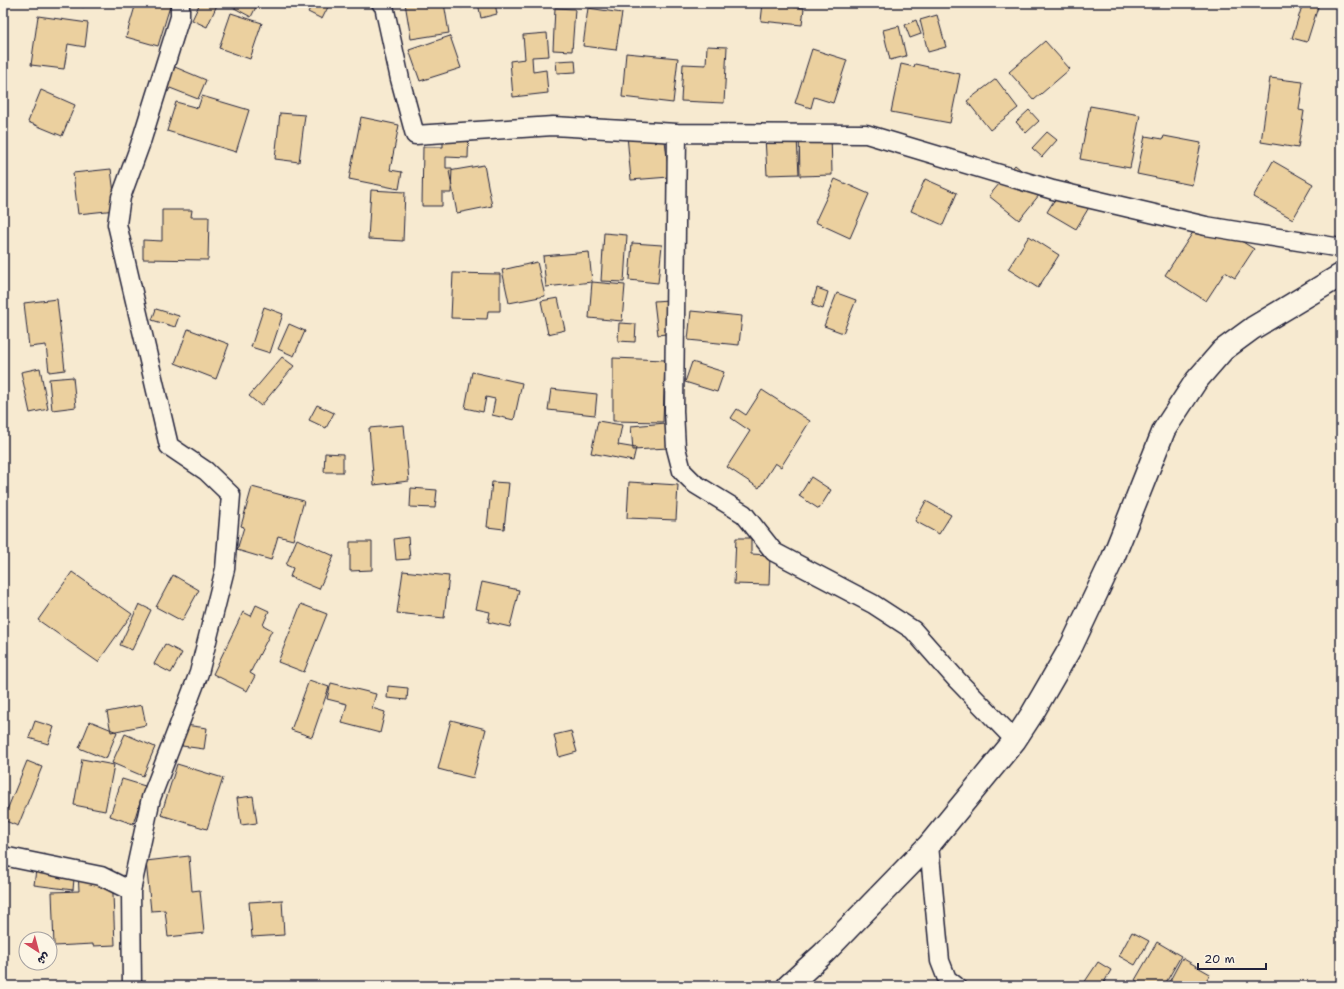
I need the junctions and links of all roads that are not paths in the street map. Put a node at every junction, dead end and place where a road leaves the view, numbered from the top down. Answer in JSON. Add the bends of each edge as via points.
{"nodes":[{"id":1,"x":180,"y":3,"type":"edge"},
{"id":2,"x":381,"y":3,"type":"edge"},
{"id":3,"x":677,"y":133,"type":"junction"},
{"id":4,"x":1341,"y":248,"type":"edge"},
{"id":5,"x":1341,"y":275,"type":"edge"},
{"id":6,"x":1015,"y":740,"type":"junction"},
{"id":7,"x":929,"y":845,"type":"junction"},
{"id":8,"x":3,"y":856,"type":"edge"},
{"id":9,"x":131,"y":891,"type":"junction"},
{"id":10,"x":132,"y":986,"type":"edge"},
{"id":11,"x":788,"y":986,"type":"edge"},
{"id":12,"x":956,"y":986,"type":"edge"}],
"edges":[{"from":1,"to":9,"type":"street","via":[[180,17],[121,197],[118,224],[169,446],[206,471],[231,495],[225,569],[199,673],[151,798]]},
{"from":2,"to":3,"type":"street","via":[[384,6],[415,135],[553,126]]},
{"from":3,"to":4,"type":"street","via":[[866,134],[1053,190],[1206,226]]},
{"from":3,"to":6,"type":"street","via":[[674,411],[676,448],[682,471],[695,484],[744,514],[774,552],[873,604],[913,630]]},
{"from":5,"to":6,"type":"main road","via":[[1253,328],[1223,350],[1196,380],[1164,430],[1113,558],[1072,645]]},
{"from":6,"to":7,"type":"main road"},
{"from":7,"to":11,"type":"main road","via":[[824,953]]},
{"from":7,"to":12,"type":"street","via":[[940,961],[947,979]]},
{"from":8,"to":9,"type":"street","via":[[101,876]]},
{"from":9,"to":10,"type":"street"}]}
